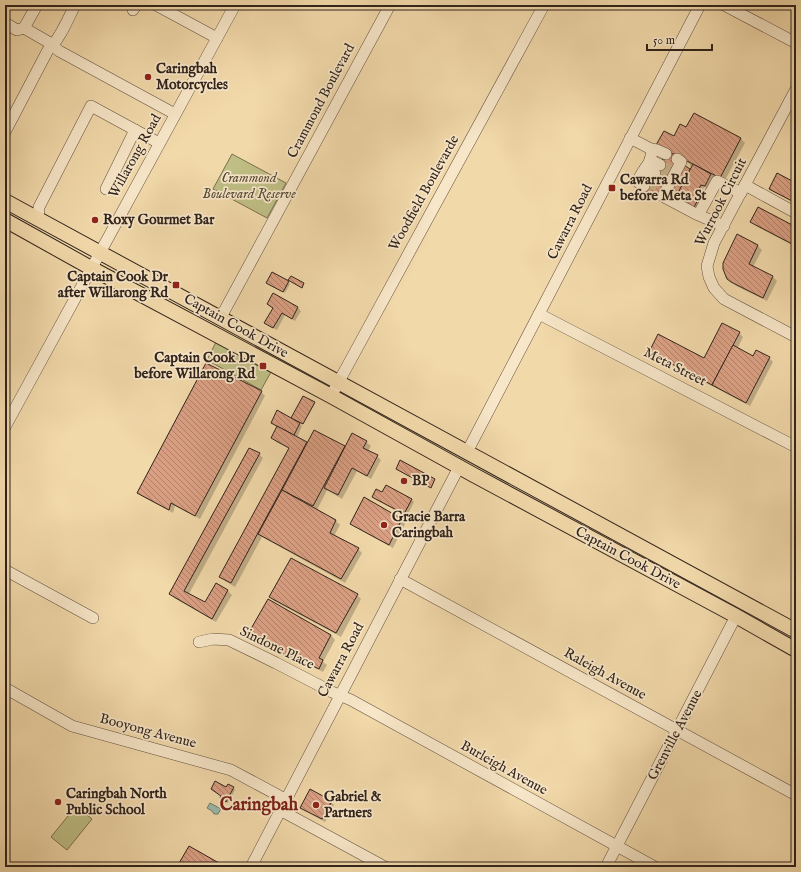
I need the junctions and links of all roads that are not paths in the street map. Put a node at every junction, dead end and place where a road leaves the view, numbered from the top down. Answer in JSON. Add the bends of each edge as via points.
{"nodes":[{"id":1,"x":37,"y":5,"type":"edge"},
{"id":2,"x":75,"y":5,"type":"edge"},
{"id":3,"x":156,"y":5,"type":"edge"},
{"id":4,"x":235,"y":5,"type":"edge"},
{"id":5,"x":390,"y":5,"type":"edge"},
{"id":6,"x":544,"y":5,"type":"edge"},
{"id":7,"x":700,"y":5,"type":"edge"},
{"id":8,"x":724,"y":5,"type":"edge"},
{"id":9,"x":5,"y":23,"type":"edge"},
{"id":10,"x":24,"y":28,"type":"junction"},
{"id":11,"x":217,"y":38,"type":"junction"},
{"id":12,"x":796,"y":43,"type":"edge"},
{"id":13,"x":53,"y":46,"type":"junction"},
{"id":14,"x":796,"y":89,"type":"edge"},
{"id":15,"x":175,"y":114,"type":"junction"},
{"id":16,"x":135,"y":130,"type":"junction"},
{"id":17,"x":5,"y":132,"type":"edge"},
{"id":18,"x":630,"y":138,"type":"junction"},
{"id":19,"x":159,"y":143,"type":"junction"},
{"id":20,"x":652,"y":166,"type":"tunnel mouth"},
{"id":21,"x":670,"y":178,"type":"dead end"},
{"id":22,"x":106,"y":189,"type":"dead end"},
{"id":23,"x":743,"y":189,"type":"junction"},
{"id":24,"x":5,"y":201,"type":"edge"},
{"id":25,"x":701,"y":210,"type":"dead end"},
{"id":26,"x":796,"y":212,"type":"edge"},
{"id":27,"x":38,"y":218,"type":"junction"},
{"id":28,"x":5,"y":220,"type":"edge"},
{"id":29,"x":724,"y":226,"type":"junction"},
{"id":30,"x":100,"y":252,"type":"junction"},
{"id":31,"x":91,"y":268,"type":"junction"},
{"id":32,"x":539,"y":314,"type":"junction"},
{"id":33,"x":221,"y":318,"type":"junction"},
{"id":34,"x":796,"y":337,"type":"edge"},
{"id":35,"x":338,"y":382,"type":"junction"},
{"id":36,"x":331,"y":396,"type":"junction"},
{"id":37,"x":5,"y":427,"type":"edge"},
{"id":38,"x":796,"y":447,"type":"edge"},
{"id":39,"x":467,"y":452,"type":"junction"},
{"id":40,"x":459,"y":467,"type":"junction"},
{"id":41,"x":5,"y":570,"type":"edge"},
{"id":42,"x":400,"y":579,"type":"junction"},
{"id":43,"x":742,"y":602,"type":"junction"},
{"id":44,"x":736,"y":616,"type":"junction"},
{"id":45,"x":93,"y":618,"type":"dead end"},
{"id":46,"x":796,"y":631,"type":"edge"},
{"id":47,"x":199,"y":642,"type":"dead end"},
{"id":48,"x":796,"y":650,"type":"edge"},
{"id":49,"x":5,"y":688,"type":"edge"},
{"id":50,"x":340,"y":695,"type":"junction"},
{"id":51,"x":677,"y":731,"type":"junction"},
{"id":52,"x":796,"y":795,"type":"edge"},
{"id":53,"x":285,"y":799,"type":"junction"},
{"id":54,"x":280,"y":810,"type":"junction"},
{"id":55,"x":617,"y":846,"type":"junction"},
{"id":56,"x":251,"y":867,"type":"edge"},
{"id":57,"x":385,"y":867,"type":"edge"},
{"id":58,"x":606,"y":867,"type":"edge"},
{"id":59,"x":655,"y":867,"type":"edge"}],
"edges":[{"from":1,"to":10,"type":"street"},
{"from":2,"to":13,"type":"street"},
{"from":3,"to":11,"type":"street"},
{"from":4,"to":11,"type":"street","name":"Willarong Road"},
{"from":5,"to":33,"type":"street","name":"Crammond Boulevard"},
{"from":6,"to":35,"type":"street","name":"Woodfield Boulevarde"},
{"from":7,"to":18,"type":"street","name":"Cawarra Road"},
{"from":8,"to":12,"type":"street"},
{"from":9,"to":10,"type":"street","via":[[17,30]]},
{"from":10,"to":13,"type":"street"},
{"from":11,"to":15,"type":"street","name":"Willarong Road"},
{"from":13,"to":15,"type":"street"},
{"from":13,"to":17,"type":"street","via":[[48,50]]},
{"from":14,"to":23,"type":"street","name":"Wurrook Circuit"},
{"from":15,"to":19,"type":"street","name":"Willarong Road"},
{"from":16,"to":19,"type":"street"},
{"from":16,"to":22,"type":"street"},
{"from":16,"to":27,"type":"street","via":[[91,106],[39,207]]},
{"from":18,"to":20,"type":"street"},
{"from":18,"to":32,"type":"street","name":"Cawarra Road"},
{"from":19,"to":30,"type":"street","name":"Willarong Road"},
{"from":21,"to":29,"type":"street","via":[[664,197]]},
{"from":23,"to":25,"type":"street","via":[[717,181]]},
{"from":23,"to":26,"type":"street"},
{"from":23,"to":29,"type":"street","name":"Wurrook Circuit"},
{"from":24,"to":27,"type":"main road","name":"Captain Cook Drive"},
{"from":27,"to":30,"type":"main road","name":"Captain Cook Drive"},
{"from":28,"to":31,"type":"main road","name":"Captain Cook Drive"},
{"from":29,"to":34,"type":"street","name":"Wurrook Circuit","via":[[714,243],[707,266],[714,288],[724,299]]},
{"from":30,"to":31,"type":"street","name":"Willarong Road"},
{"from":30,"to":33,"type":"main road","name":"Captain Cook Drive"},
{"from":31,"to":36,"type":"main road","name":"Captain Cook Drive"},
{"from":31,"to":37,"type":"street","name":"Willarong Road"},
{"from":32,"to":38,"type":"street","name":"Meta Street"},
{"from":32,"to":39,"type":"street","name":"Cawarra Road"},
{"from":33,"to":35,"type":"main road","name":"Captain Cook Drive"},
{"from":35,"to":36,"type":"street","name":"Woodfield Boulevarde"},
{"from":35,"to":39,"type":"main road","name":"Captain Cook Drive"},
{"from":36,"to":40,"type":"main road","name":"Captain Cook Drive"},
{"from":39,"to":40,"type":"main road"},
{"from":39,"to":43,"type":"main road","name":"Captain Cook Drive"},
{"from":40,"to":42,"type":"street","name":"Cawarra Road"},
{"from":40,"to":44,"type":"main road","name":"Captain Cook Drive"},
{"from":41,"to":45,"type":"street"},
{"from":42,"to":50,"type":"street","name":"Cawarra Road"},
{"from":42,"to":51,"type":"street","name":"Raleigh Avenue"},
{"from":43,"to":44,"type":"main road","name":"Grenville Avenue"},
{"from":43,"to":46,"type":"main road","name":"Captain Cook Drive"},
{"from":44,"to":48,"type":"main road","name":"Captain Cook Drive"},
{"from":44,"to":51,"type":"street","name":"Grenville Avenue"},
{"from":47,"to":50,"type":"street","name":"Sindone Place","via":[[213,639],[229,640]]},
{"from":49,"to":53,"type":"street","name":"Booyong Avenue","via":[[72,726],[231,770]]},
{"from":50,"to":53,"type":"street","name":"Cawarra Road"},
{"from":50,"to":55,"type":"street","name":"Burleigh Avenue"},
{"from":51,"to":52,"type":"street","name":"Raleigh Avenue"},
{"from":51,"to":55,"type":"street","name":"Grenville Avenue"},
{"from":53,"to":54,"type":"street","name":"Cawarra Road"},
{"from":54,"to":56,"type":"street","name":"Cawarra Road"},
{"from":54,"to":57,"type":"street"},
{"from":55,"to":58,"type":"street","name":"Grenville Avenue"},
{"from":55,"to":59,"type":"street","name":"Burleigh Avenue"}]}
